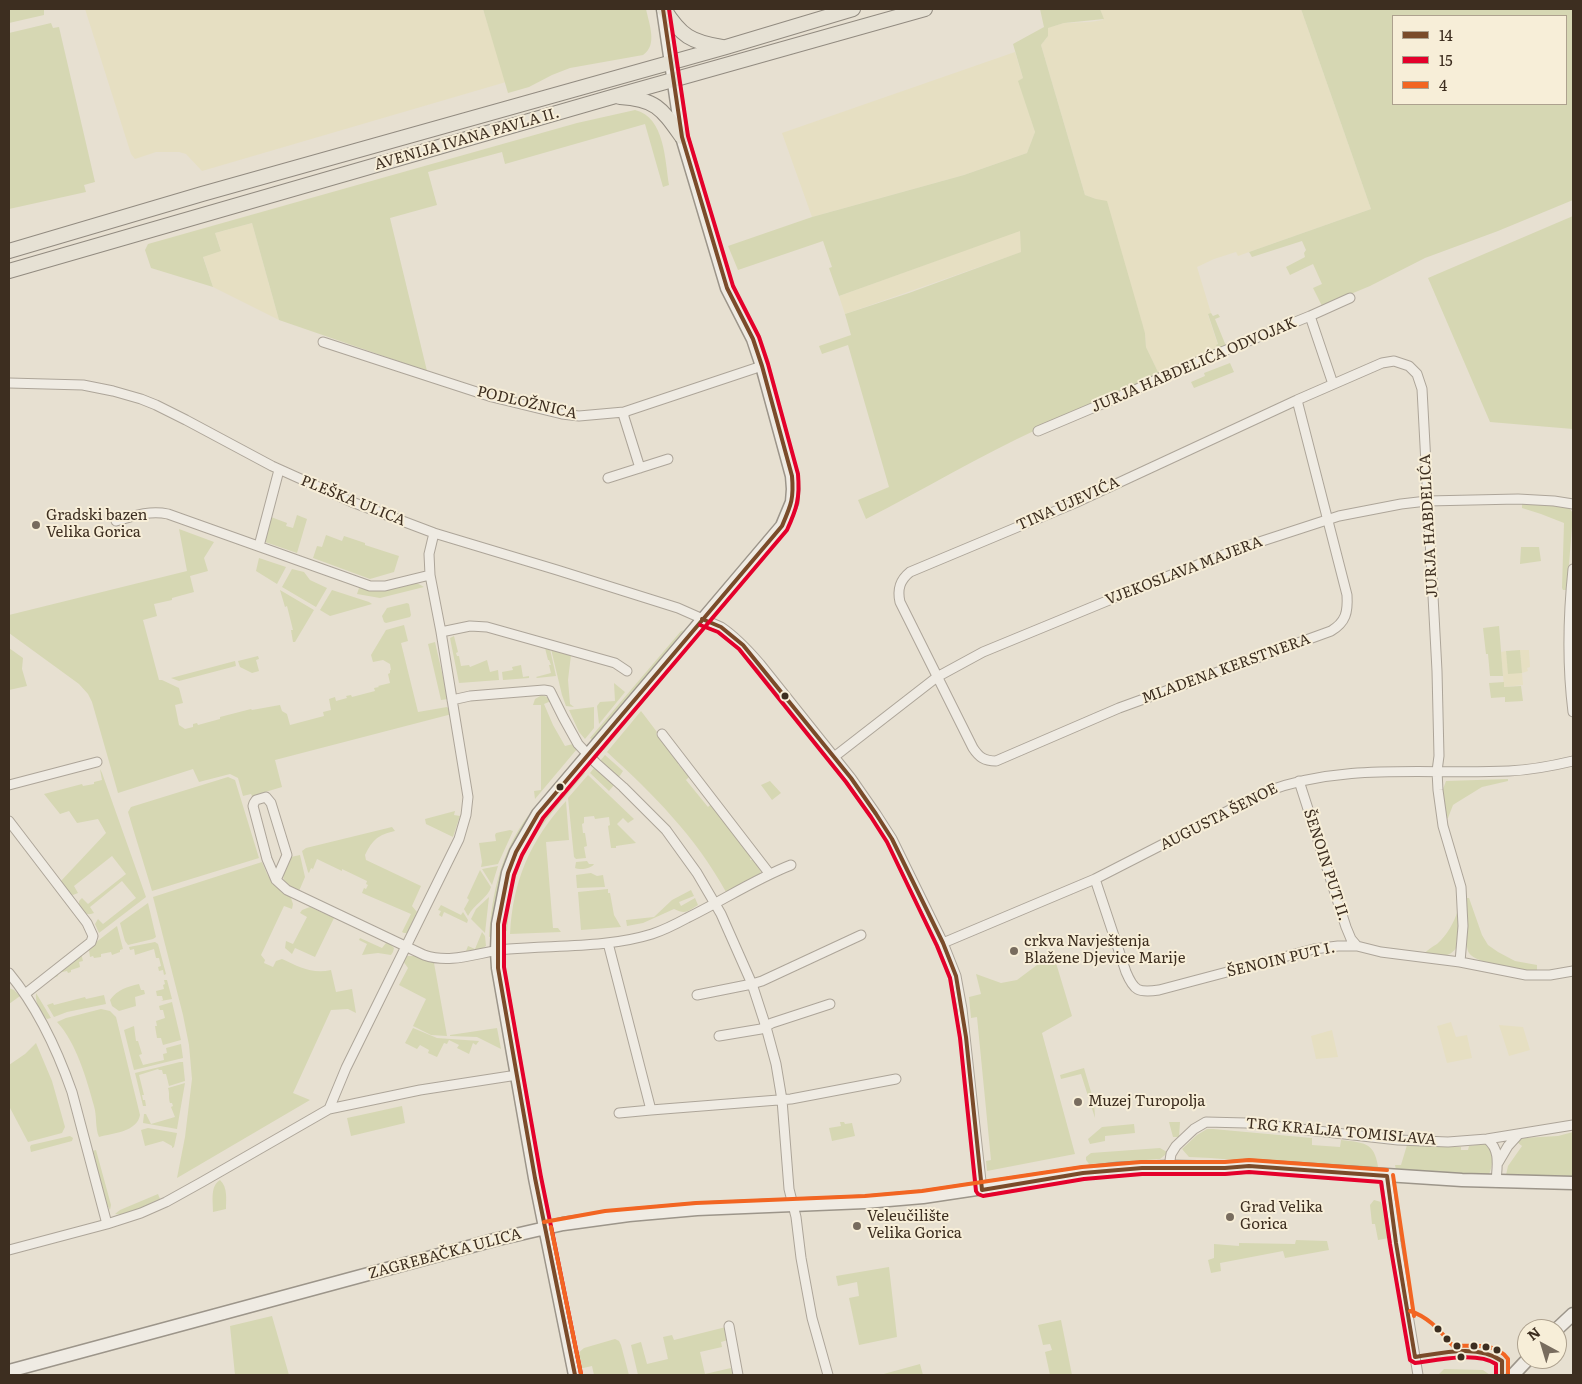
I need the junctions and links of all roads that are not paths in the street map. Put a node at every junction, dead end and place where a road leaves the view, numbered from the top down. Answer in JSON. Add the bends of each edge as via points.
{"nodes":[{"id":1,"x":664,"y":9,"type":"edge"},
{"id":2,"x":853,"y":9,"type":"edge"},
{"id":3,"x":925,"y":9,"type":"edge"},
{"id":4,"x":726,"y":47,"type":"junction"},
{"id":5,"x":670,"y":62,"type":"junction"},
{"id":6,"x":673,"y":80,"type":"junction"},
{"id":7,"x":612,"y":97,"type":"junction"},
{"id":8,"x":682,"y":137,"type":"junction"},
{"id":9,"x":9,"y":251,"type":"edge"},
{"id":10,"x":9,"y":271,"type":"edge"},
{"id":11,"x":1350,"y":298,"type":"dead end"},
{"id":12,"x":1310,"y":316,"type":"junction"},
{"id":13,"x":323,"y":342,"type":"dead end"},
{"id":14,"x":762,"y":366,"type":"junction"},
{"id":15,"x":9,"y":383,"type":"edge"},
{"id":16,"x":1333,"y":384,"type":"junction"},
{"id":17,"x":1297,"y":400,"type":"junction"},
{"id":18,"x":624,"y":412,"type":"junction"},
{"id":19,"x":1038,"y":431,"type":"dead end"},
{"id":20,"x":668,"y":459,"type":"dead end"},
{"id":21,"x":640,"y":468,"type":"junction"},
{"id":22,"x":279,"y":470,"type":"junction"},
{"id":23,"x":608,"y":478,"type":"dead end"},
{"id":24,"x":1427,"y":501,"type":"junction"},
{"id":25,"x":1573,"y":504,"type":"edge"},
{"id":26,"x":1328,"y":520,"type":"junction"},
{"id":27,"x":116,"y":521,"type":"dead end"},
{"id":28,"x":434,"y":533,"type":"junction"},
{"id":29,"x":259,"y":546,"type":"junction"},
{"id":30,"x":1573,"y":569,"type":"edge"},
{"id":31,"x":430,"y":575,"type":"junction"},
{"id":32,"x":702,"y":619,"type":"junction"},
{"id":33,"x":441,"y":632,"type":"junction"},
{"id":34,"x":627,"y":671,"type":"dead end"},
{"id":35,"x":937,"y":677,"type":"junction"},
{"id":36,"x":452,"y":700,"type":"junction"},
{"id":37,"x":1573,"y":712,"type":"edge"},
{"id":38,"x":662,"y":734,"type":"dead end"},
{"id":39,"x":588,"y":755,"type":"junction"},
{"id":40,"x":834,"y":757,"type":"junction"},
{"id":41,"x":1573,"y":761,"type":"edge"},
{"id":42,"x":97,"y":762,"type":"dead end"},
{"id":43,"x":1437,"y":771,"type":"junction"},
{"id":44,"x":1299,"y":781,"type":"junction"},
{"id":45,"x":9,"y":785,"type":"edge"},
{"id":46,"x":9,"y":821,"type":"edge"},
{"id":47,"x":792,"y":865,"type":"dead end"},
{"id":48,"x":769,"y":873,"type":"junction"},
{"id":49,"x":276,"y":880,"type":"junction"},
{"id":50,"x":1095,"y":880,"type":"junction"},
{"id":51,"x":716,"y":904,"type":"junction"},
{"id":52,"x":861,"y":935,"type":"dead end"},
{"id":53,"x":608,"y":943,"type":"junction"},
{"id":54,"x":943,"y":943,"type":"junction"},
{"id":55,"x":1357,"y":946,"type":"junction"},
{"id":56,"x":406,"y":947,"type":"junction"},
{"id":57,"x":497,"y":951,"type":"junction"},
{"id":58,"x":1460,"y":962,"type":"junction"},
{"id":59,"x":1573,"y":971,"type":"edge"},
{"id":60,"x":9,"y":973,"type":"edge"},
{"id":61,"x":752,"y":984,"type":"junction"},
{"id":62,"x":25,"y":994,"type":"junction"},
{"id":63,"x":698,"y":995,"type":"dead end"},
{"id":64,"x":830,"y":1004,"type":"dead end"},
{"id":65,"x":766,"y":1027,"type":"junction"},
{"id":66,"x":720,"y":1036,"type":"dead end"},
{"id":67,"x":518,"y":1075,"type":"junction"},
{"id":68,"x":896,"y":1079,"type":"dead end"},
{"id":69,"x":782,"y":1100,"type":"junction"},
{"id":70,"x":329,"y":1109,"type":"junction"},
{"id":71,"x":651,"y":1110,"type":"junction"},
{"id":72,"x":619,"y":1113,"type":"dead end"},
{"id":73,"x":1573,"y":1125,"type":"edge"},
{"id":74,"x":1518,"y":1135,"type":"junction"},
{"id":75,"x":1487,"y":1139,"type":"junction"},
{"id":76,"x":1498,"y":1165,"type":"junction"},
{"id":77,"x":1169,"y":1167,"type":"junction"},
{"id":78,"x":1388,"y":1176,"type":"junction"},
{"id":79,"x":1496,"y":1182,"type":"junction"},
{"id":80,"x":1573,"y":1183,"type":"edge"},
{"id":81,"x":982,"y":1190,"type":"junction"},
{"id":82,"x":793,"y":1205,"type":"junction"},
{"id":83,"x":107,"y":1224,"type":"junction"},
{"id":84,"x":545,"y":1228,"type":"junction"},
{"id":85,"x":9,"y":1250,"type":"edge"},
{"id":86,"x":730,"y":1326,"type":"dead end"},
{"id":87,"x":9,"y":1370,"type":"edge"},
{"id":88,"x":575,"y":1375,"type":"edge"},
{"id":89,"x":738,"y":1375,"type":"edge"},
{"id":90,"x":828,"y":1375,"type":"edge"},
{"id":91,"x":1418,"y":1375,"type":"edge"}],
"edges":[{"from":1,"to":4,"type":"main road","via":[[689,38]]},
{"from":1,"to":5,"type":"main road"},
{"from":2,"to":4,"type":"main road","name":"AVENIJA IVANA PAVLA II."},
{"from":3,"to":6,"type":"main road","name":"AVENIJA IVANA PAVLA II."},
{"from":4,"to":5,"type":"main road","name":"AVENIJA IVANA PAVLA II."},
{"from":5,"to":6,"type":"main road"},
{"from":5,"to":9,"type":"main road","name":"AVENIJA IVANA PAVLA II."},
{"from":6,"to":7,"type":"main road","name":"AVENIJA IVANA PAVLA II."},
{"from":6,"to":8,"type":"main road"},
{"from":7,"to":8,"type":"main road","via":[[654,104]]},
{"from":7,"to":10,"type":"main road","name":"AVENIJA IVANA PAVLA II."},
{"from":8,"to":14,"type":"main road","via":[[727,288]]},
{"from":11,"to":12,"type":"street","name":"JURJA HABDELIĆA ODVOJAK"},
{"from":12,"to":16,"type":"street"},
{"from":12,"to":19,"type":"street","name":"JURJA HABDELIĆA ODVOJAK"},
{"from":13,"to":18,"type":"street","name":"PODLOŽNICA","via":[[492,397],[562,414],[579,416]]},
{"from":14,"to":18,"type":"street","name":"PODLOŽNICA"},
{"from":14,"to":32,"type":"main road","via":[[792,476],[792,502],[777,533]]},
{"from":15,"to":22,"type":"street","name":"PLEŠKA ULICA","via":[[74,384],[125,394],[164,408]]},
{"from":16,"to":17,"type":"street","name":"TINA UJEVIĆA"},
{"from":16,"to":24,"type":"street","name":"JURJA HABDELIĆA","via":[[1373,366],[1394,361],[1414,369],[1422,389]]},
{"from":17,"to":26,"type":"street","name":"MLADENA KERSTNERA"},
{"from":17,"to":35,"type":"street","name":"TINA UJEVIĆA","via":[[1075,503],[910,572],[903,578],[898,595]]},
{"from":18,"to":21,"type":"street"},
{"from":20,"to":21,"type":"street"},
{"from":21,"to":23,"type":"street"},
{"from":22,"to":28,"type":"street","name":"PLEŠKA ULICA"},
{"from":22,"to":29,"type":"street"},
{"from":24,"to":25,"type":"street","name":"VJEKOSLAVA MAJERA","via":[[1518,498]]},
{"from":24,"to":26,"type":"street","name":"VJEKOSLAVA MAJERA","via":[[1361,511]]},
{"from":24,"to":43,"type":"street","name":"JURJA HABDELIĆA","via":[[1437,672]]},
{"from":26,"to":35,"type":"street","name":"VJEKOSLAVA MAJERA","via":[[1144,585],[983,652]]},
{"from":26,"to":35,"type":"street","name":"MLADENA KERSTNERA","via":[[1348,608],[1343,621],[1331,631],[1119,708],[996,761],[988,761],[977,754]]},
{"from":27,"to":29,"type":"street","via":[[160,512]]},
{"from":28,"to":31,"type":"street","via":[[429,554]]},
{"from":28,"to":32,"type":"street","name":"PLEŠKA ULICA","via":[[659,602]]},
{"from":29,"to":31,"type":"street","via":[[370,586],[385,586]]},
{"from":30,"to":37,"type":"street","via":[[1568,648]]},
{"from":31,"to":33,"type":"street"},
{"from":32,"to":39,"type":"main road"},
{"from":32,"to":40,"type":"street","name":"PLEŠKA ULICA","via":[[721,627],[748,650]]},
{"from":33,"to":34,"type":"street","via":[[470,626],[486,627],[615,663]]},
{"from":33,"to":36,"type":"street"},
{"from":35,"to":40,"type":"street","name":"VJEKOSLAVA MAJERA"},
{"from":36,"to":39,"type":"street","via":[[547,690],[578,744]]},
{"from":36,"to":56,"type":"street","via":[[468,806],[458,839]]},
{"from":38,"to":48,"type":"street"},
{"from":39,"to":51,"type":"street","via":[[666,830]]},
{"from":39,"to":57,"type":"main road","via":[[538,814],[516,852],[501,901]]},
{"from":40,"to":54,"type":"street","name":"PLEŠKA ULICA","via":[[892,839]]},
{"from":41,"to":43,"type":"street","name":"AUGUSTA ŠENOE","via":[[1509,771]]},
{"from":42,"to":45,"type":"street"},
{"from":43,"to":44,"type":"street","name":"AUGUSTA ŠENOE","via":[[1358,772]]},
{"from":43,"to":58,"type":"street","name":"JURJA HABDELIĆA","via":[[1443,826],[1461,887],[1464,926]]},
{"from":44,"to":50,"type":"street","name":"AUGUSTA ŠENOE","via":[[1265,792]]},
{"from":44,"to":55,"type":"street","name":"ŠENOIN PUT II.","via":[[1346,927]]},
{"from":46,"to":62,"type":"street","via":[[87,923],[93,936],[91,942]]},
{"from":47,"to":48,"type":"street"},
{"from":48,"to":51,"type":"street"},
{"from":49,"to":49,"type":"street","via":[[253,806],[260,798],[271,803],[287,855]]},
{"from":49,"to":56,"type":"street","via":[[287,890]]},
{"from":50,"to":54,"type":"street","name":"AUGUSTA ŠENOE"},
{"from":50,"to":55,"type":"street","name":"ŠENOIN PUT I.","via":[[1126,972],[1139,991],[1159,990],[1326,947]]},
{"from":51,"to":53,"type":"street","via":[[660,931]]},
{"from":51,"to":61,"type":"street"},
{"from":52,"to":61,"type":"street"},
{"from":53,"to":57,"type":"street"},
{"from":53,"to":71,"type":"street"},
{"from":54,"to":81,"type":"street","name":"PLEŠKA ULICA","via":[[956,976],[962,1009]]},
{"from":55,"to":58,"type":"street","name":"ŠENOIN PUT I."},
{"from":56,"to":57,"type":"street","via":[[441,959]]},
{"from":56,"to":70,"type":"street"},
{"from":57,"to":67,"type":"main road"},
{"from":58,"to":59,"type":"street","name":"ŠENOIN PUT I.","via":[[1526,975]]},
{"from":60,"to":62,"type":"street"},
{"from":61,"to":63,"type":"street"},
{"from":61,"to":65,"type":"street"},
{"from":62,"to":83,"type":"street","via":[[46,1028],[72,1092]]},
{"from":64,"to":65,"type":"street","via":[[772,1022]]},
{"from":65,"to":66,"type":"street"},
{"from":65,"to":69,"type":"street"},
{"from":67,"to":70,"type":"street","via":[[420,1090]]},
{"from":67,"to":84,"type":"main road"},
{"from":68,"to":69,"type":"street"},
{"from":69,"to":71,"type":"street"},
{"from":69,"to":82,"type":"street"},
{"from":70,"to":83,"type":"street","via":[[166,1202]]},
{"from":71,"to":72,"type":"street"},
{"from":73,"to":74,"type":"street","name":"TRG KRALJA TOMISLAVA"},
{"from":74,"to":75,"type":"street","name":"TRG KRALJA TOMISLAVA"},
{"from":74,"to":76,"type":"street"},
{"from":75,"to":76,"type":"street","via":[[1496,1149]]},
{"from":75,"to":77,"type":"street","name":"TRG KRALJA TOMISLAVA","via":[[1464,1142],[1398,1140],[1214,1121],[1200,1124],[1176,1146]]},
{"from":76,"to":79,"type":"street"},
{"from":77,"to":78,"type":"main road","via":[[1248,1166]]},
{"from":77,"to":81,"type":"main road","via":[[1082,1173]]},
{"from":78,"to":79,"type":"main road"},
{"from":78,"to":91,"type":"street"},
{"from":79,"to":80,"type":"main road"},
{"from":81,"to":82,"type":"main road","name":"ZAGREBAČKA ULICA","via":[[865,1202]]},
{"from":82,"to":84,"type":"main road","name":"ZAGREBAČKA ULICA","via":[[697,1208],[606,1217]]},
{"from":82,"to":90,"type":"street","via":[[812,1318]]},
{"from":83,"to":85,"type":"street"},
{"from":84,"to":87,"type":"main road","name":"ZAGREBAČKA ULICA"},
{"from":84,"to":88,"type":"main road"},
{"from":86,"to":89,"type":"street"}]}
